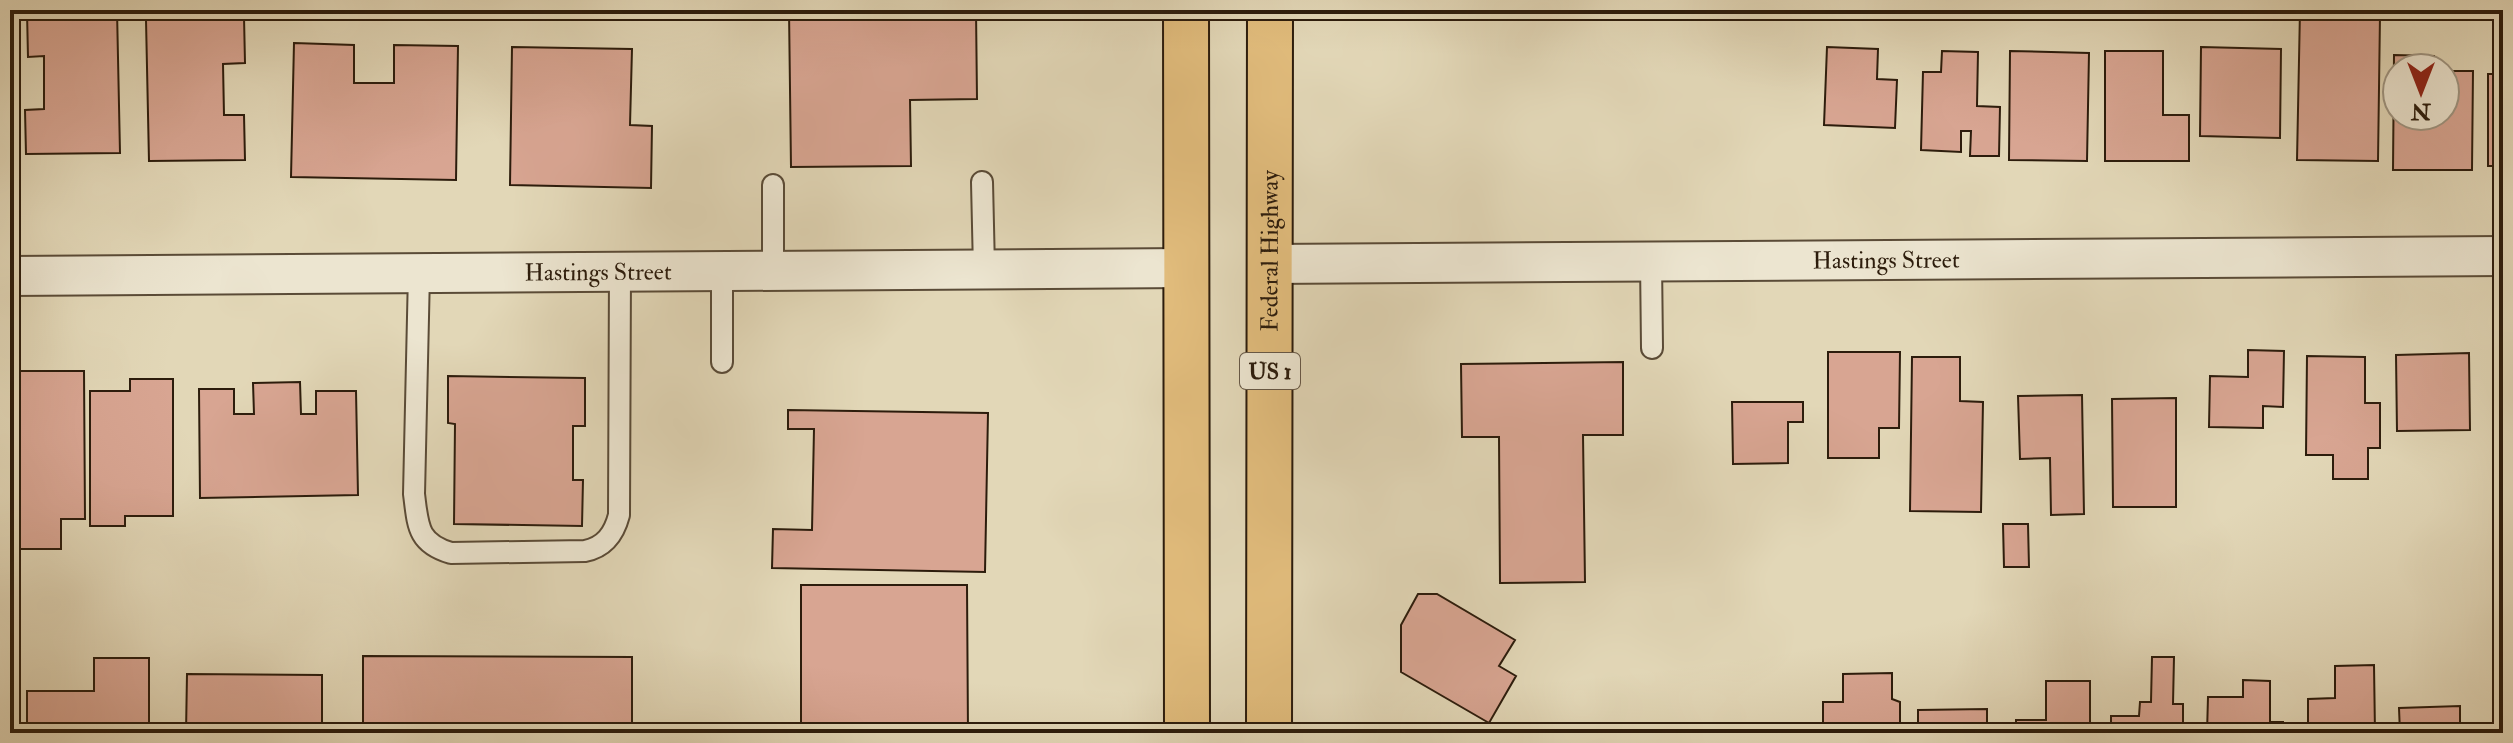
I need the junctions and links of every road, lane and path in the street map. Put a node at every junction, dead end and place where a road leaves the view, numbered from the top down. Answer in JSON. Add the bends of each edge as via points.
{"nodes":[{"id":1,"x":1186,"y":10,"type":"edge"},
{"id":2,"x":1270,"y":10,"type":"edge"},
{"id":3,"x":982,"y":182,"type":"dead end"},
{"id":4,"x":773,"y":185,"type":"dead end"},
{"id":5,"x":2503,"y":256,"type":"edge"},
{"id":6,"x":1651,"y":261,"type":"junction"},
{"id":7,"x":1270,"y":264,"type":"junction"},
{"id":8,"x":1186,"y":268,"type":"junction"},
{"id":9,"x":984,"y":269,"type":"junction"},
{"id":10,"x":722,"y":270,"type":"junction"},
{"id":11,"x":773,"y":270,"type":"junction"},
{"id":12,"x":620,"y":271,"type":"junction"},
{"id":13,"x":419,"y":273,"type":"junction"},
{"id":14,"x":10,"y":276,"type":"edge"},
{"id":15,"x":1652,"y":348,"type":"dead end"},
{"id":16,"x":722,"y":362,"type":"dead end"},
{"id":17,"x":1187,"y":733,"type":"edge"},
{"id":18,"x":1269,"y":733,"type":"edge"}],
"edges":[{"from":1,"to":8,"type":"main road"},
{"from":2,"to":7,"type":"main road","name":"Federal Highway","number":"US 1"},
{"from":3,"to":9,"type":"lane"},
{"from":4,"to":11,"type":"lane"},
{"from":5,"to":6,"type":"street","name":"Hastings Street"},
{"from":6,"to":7,"type":"street","name":"Hastings Street"},
{"from":6,"to":15,"type":"lane"},
{"from":7,"to":18,"type":"main road","name":"Federal Highway","number":"US 1"},
{"from":8,"to":9,"type":"street","name":"Hastings Street"},
{"from":8,"to":17,"type":"main road"},
{"from":9,"to":11,"type":"street","name":"Hastings Street"},
{"from":10,"to":11,"type":"street","name":"Hastings Street"},
{"from":10,"to":12,"type":"street","name":"Hastings Street"},
{"from":10,"to":16,"type":"lane"},
{"from":12,"to":13,"type":"street","name":"Hastings Street"},
{"from":12,"to":13,"type":"lane","via":[[619,515],[607,541],[585,551],[451,553],[426,541],[418,526],[414,494]]},
{"from":13,"to":14,"type":"street","name":"Hastings Street"}]}
